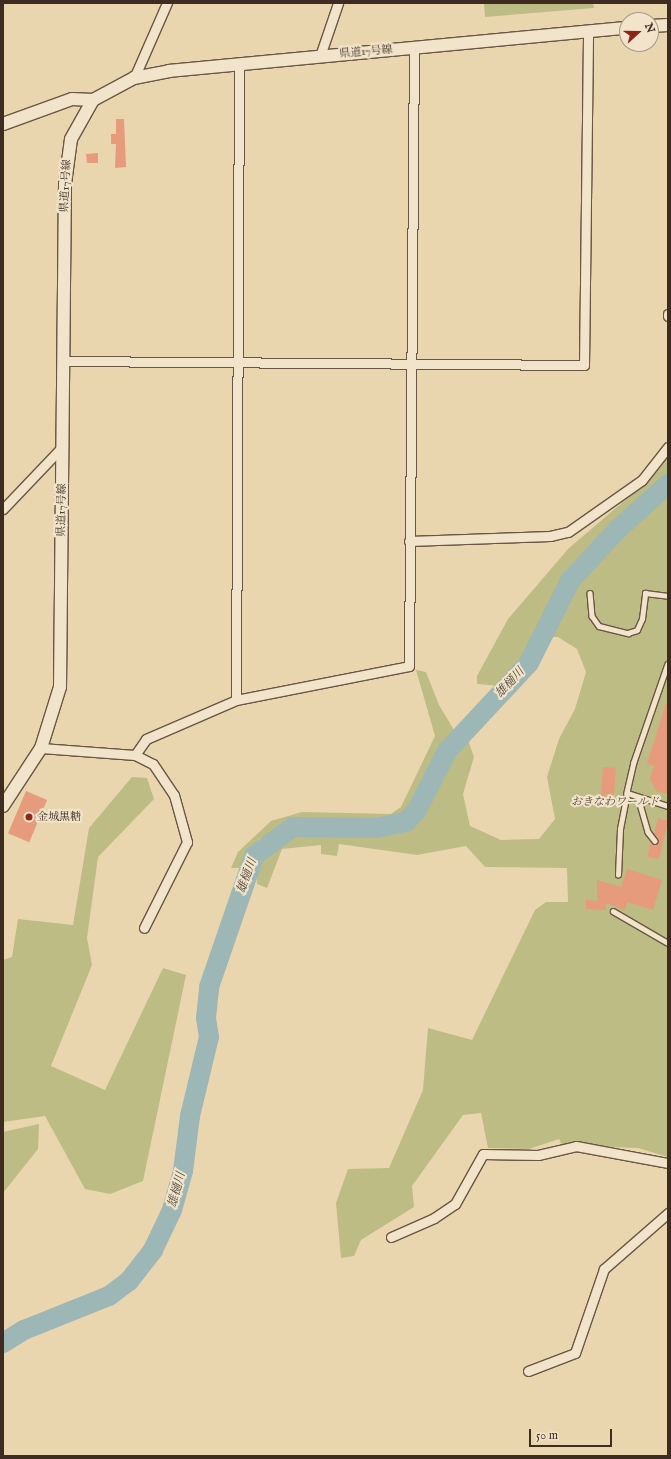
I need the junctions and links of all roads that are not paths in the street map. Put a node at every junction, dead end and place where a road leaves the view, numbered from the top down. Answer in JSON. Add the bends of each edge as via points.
{"nodes":[{"id":1,"x":167,"y":3,"type":"edge"},
{"id":2,"x":338,"y":3,"type":"edge"},
{"id":3,"x":619,"y":29,"type":"edge"},
{"id":4,"x":588,"y":31,"type":"junction"},
{"id":5,"x":414,"y":48,"type":"junction"},
{"id":6,"x":320,"y":56,"type":"junction"},
{"id":7,"x":239,"y":65,"type":"junction"},
{"id":8,"x":134,"y":78,"type":"junction"},
{"id":9,"x":93,"y":100,"type":"junction"},
{"id":10,"x":3,"y":124,"type":"edge"},
{"id":11,"x":63,"y":361,"type":"junction"},
{"id":12,"x":237,"y":363,"type":"junction"},
{"id":13,"x":411,"y":364,"type":"junction"},
{"id":14,"x":63,"y":446,"type":"junction"},
{"id":15,"x":668,"y":447,"type":"edge"},
{"id":16,"x":3,"y":509,"type":"edge"},
{"id":17,"x":409,"y":541,"type":"junction"},
{"id":18,"x":590,"y":593,"type":"dead end"},
{"id":19,"x":668,"y":596,"type":"edge"},
{"id":20,"x":668,"y":664,"type":"edge"},
{"id":21,"x":236,"y":700,"type":"junction"},
{"id":22,"x":41,"y":748,"type":"junction"},
{"id":23,"x":135,"y":756,"type":"junction"},
{"id":24,"x":627,"y":793,"type":"junction"},
{"id":25,"x":638,"y":797,"type":"junction"},
{"id":26,"x":3,"y":806,"type":"edge"},
{"id":27,"x":668,"y":806,"type":"edge"},
{"id":28,"x":655,"y":841,"type":"dead end"},
{"id":29,"x":618,"y":875,"type":"dead end"},
{"id":30,"x":613,"y":911,"type":"dead end"},
{"id":31,"x":144,"y":928,"type":"dead end"},
{"id":32,"x":668,"y":943,"type":"edge"},
{"id":33,"x":668,"y":1163,"type":"edge"},
{"id":34,"x":668,"y":1213,"type":"edge"},
{"id":35,"x":391,"y":1237,"type":"dead end"},
{"id":36,"x":528,"y":1371,"type":"dead end"}],
"edges":[{"from":1,"to":8,"type":"street"},
{"from":2,"to":6,"type":"street"},
{"from":3,"to":4,"type":"main road","name":"県道17号線"},
{"from":4,"to":5,"type":"main road","name":"県道17号線"},
{"from":4,"to":13,"type":"street","via":[[584,366]]},
{"from":5,"to":6,"type":"main road","name":"県道17号線"},
{"from":5,"to":13,"type":"street"},
{"from":6,"to":7,"type":"main road","name":"県道17号線"},
{"from":7,"to":8,"type":"main road","name":"県道17号線"},
{"from":7,"to":12,"type":"street"},
{"from":8,"to":9,"type":"main road","name":"県道17号線"},
{"from":9,"to":10,"type":"main road","via":[[72,99]]},
{"from":9,"to":11,"type":"main road","name":"県道17号線","via":[[71,139],[66,168]]},
{"from":11,"to":12,"type":"street"},
{"from":11,"to":14,"type":"main road","name":"県道17号線"},
{"from":12,"to":13,"type":"street"},
{"from":12,"to":21,"type":"street"},
{"from":13,"to":17,"type":"street"},
{"from":14,"to":16,"type":"street"},
{"from":14,"to":22,"type":"main road","name":"県道17号線","via":[[60,687]]},
{"from":15,"to":17,"type":"street","via":[[642,480],[568,532],[550,536]]},
{"from":17,"to":21,"type":"street","via":[[409,666]]},
{"from":18,"to":19,"type":"lane","via":[[592,616],[599,626],[628,633],[637,630],[642,619],[645,593]]},
{"from":20,"to":24,"type":"lane","via":[[634,762]]},
{"from":21,"to":23,"type":"street","via":[[146,739]]},
{"from":22,"to":23,"type":"street"},
{"from":22,"to":26,"type":"main road","name":"県道17号線"},
{"from":23,"to":31,"type":"street","via":[[153,764],[174,795],[187,842]]},
{"from":24,"to":25,"type":"lane"},
{"from":24,"to":29,"type":"lane","via":[[620,829]]},
{"from":25,"to":27,"type":"lane"},
{"from":25,"to":28,"type":"lane","via":[[648,832]]},
{"from":30,"to":32,"type":"lane"},
{"from":33,"to":35,"type":"street","via":[[576,1146],[538,1155],[483,1154],[455,1204],[434,1218]]},
{"from":34,"to":36,"type":"street","via":[[604,1269],[575,1353]]}]}
